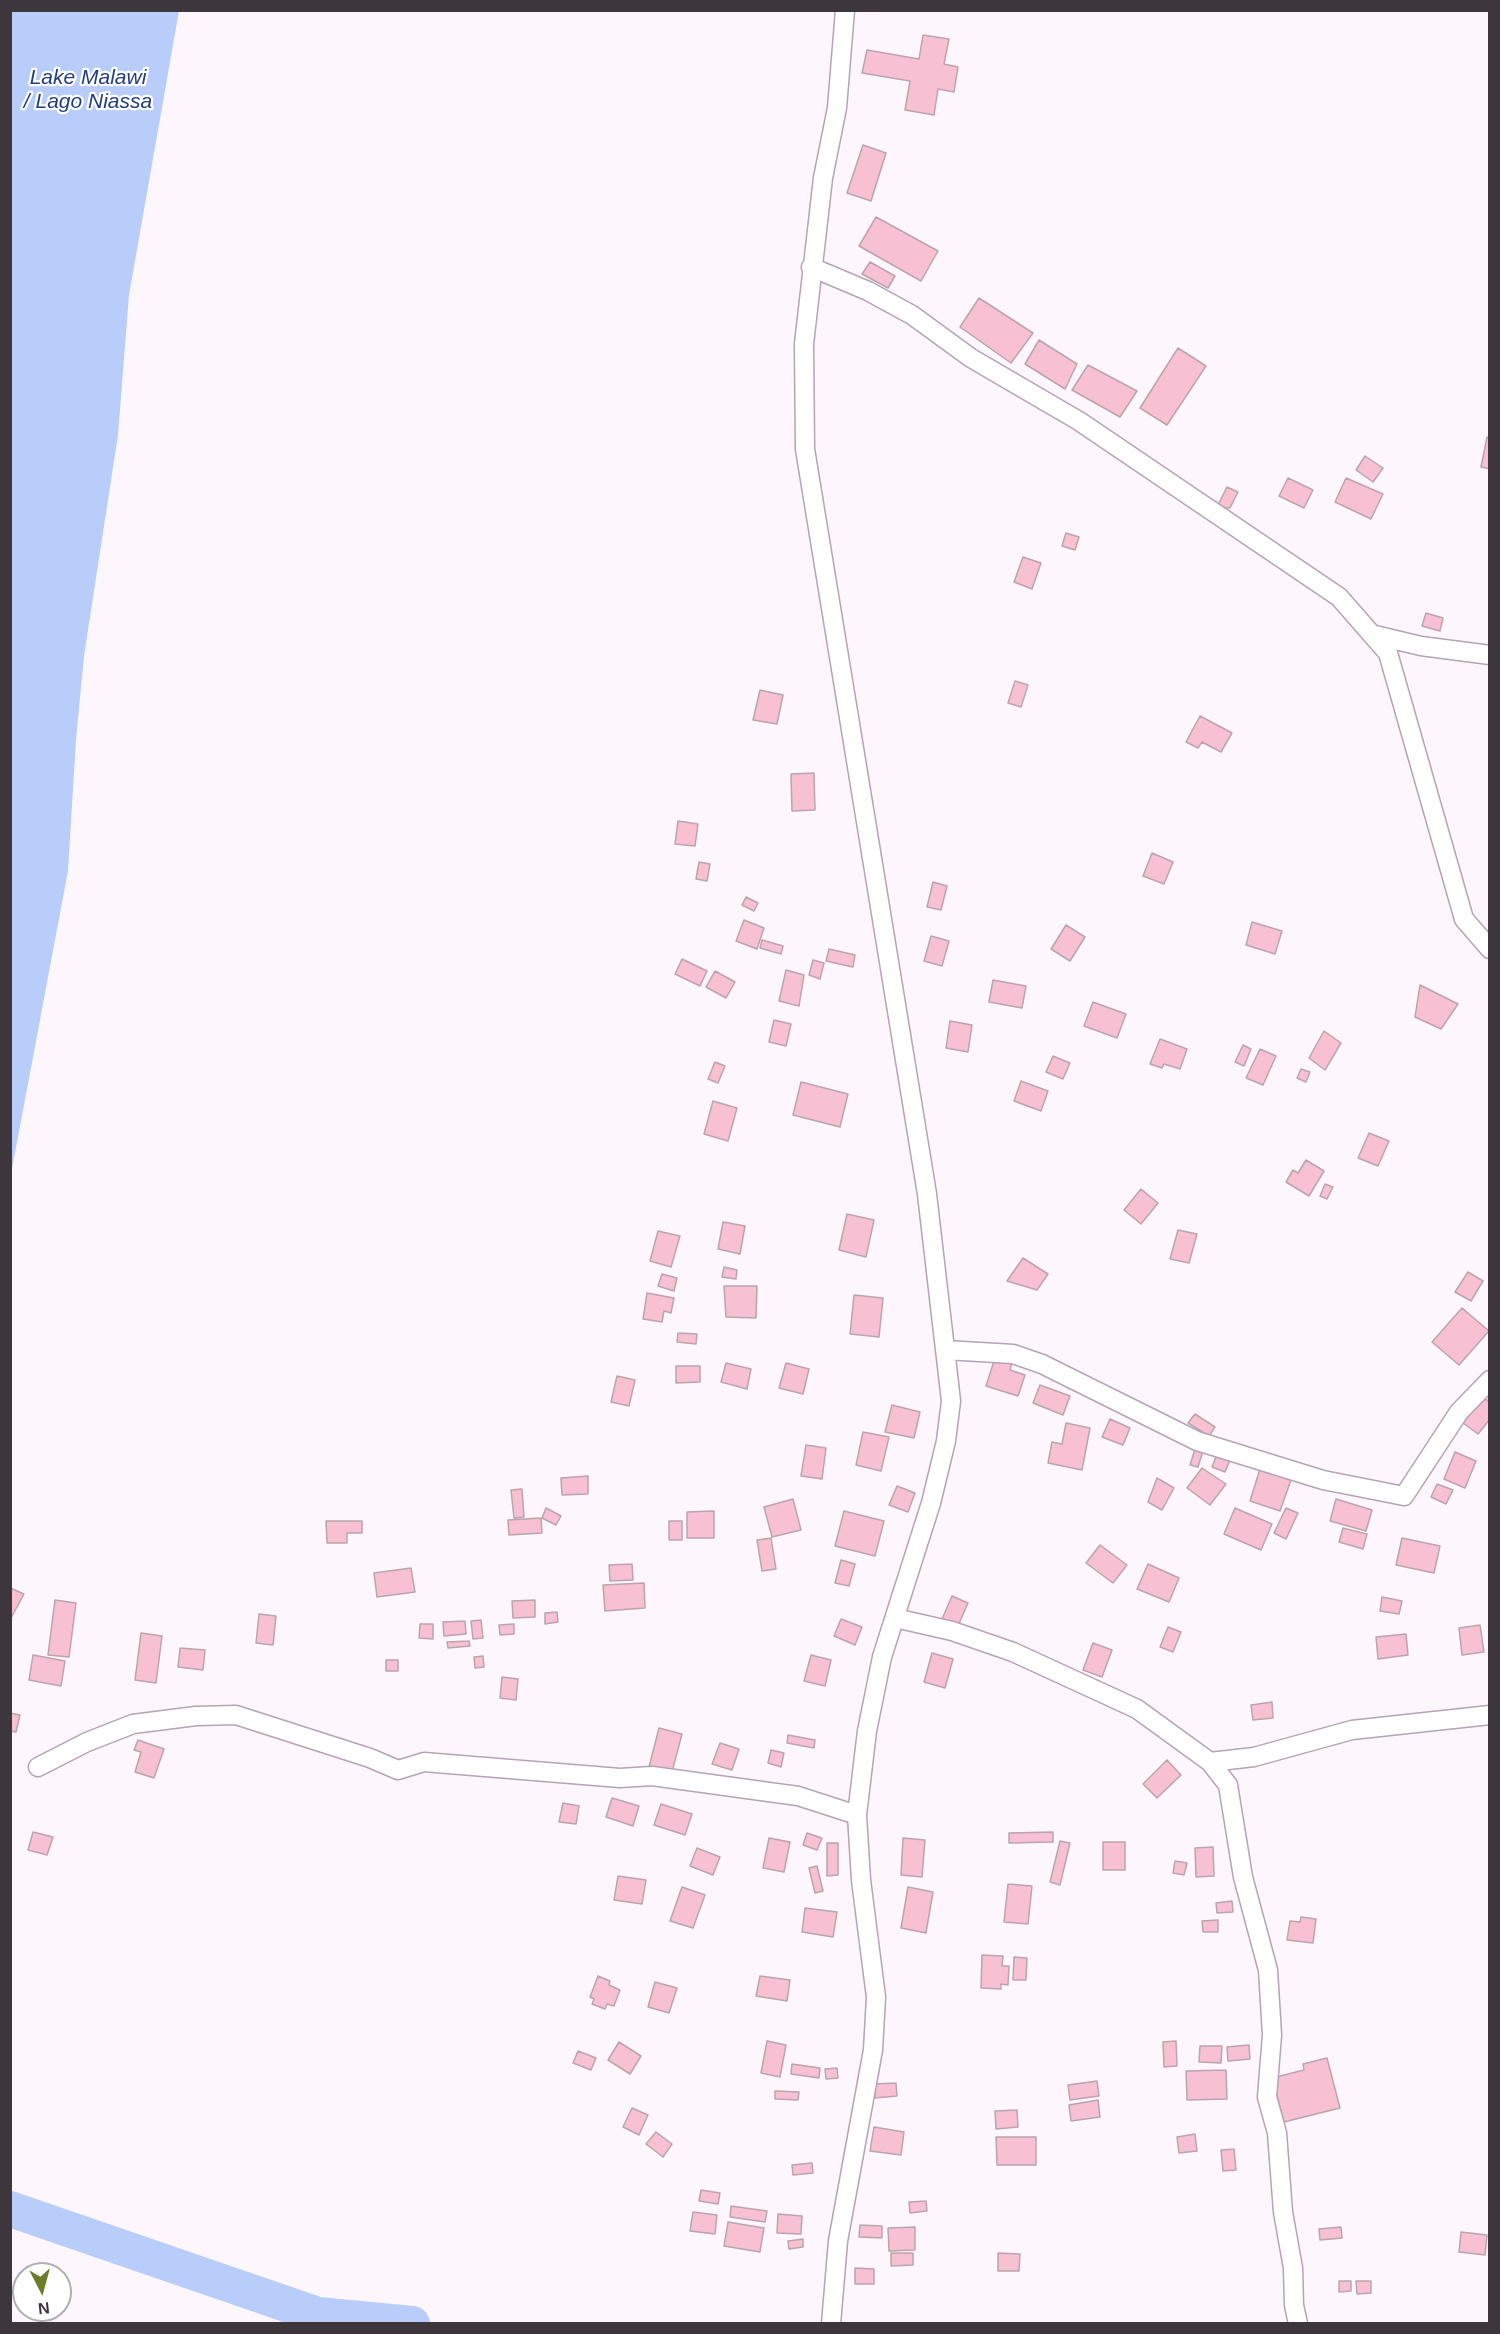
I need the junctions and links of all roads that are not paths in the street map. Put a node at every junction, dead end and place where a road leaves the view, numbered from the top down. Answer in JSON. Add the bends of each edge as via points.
{"nodes":[{"id":1,"x":846,"y":10,"type":"edge"},
{"id":2,"x":811,"y":267,"type":"junction"},
{"id":3,"x":1375,"y":634,"type":"junction"},
{"id":4,"x":1490,"y":655,"type":"edge"},
{"id":5,"x":1490,"y":948,"type":"edge"},
{"id":6,"x":946,"y":1350,"type":"junction"},
{"id":7,"x":1490,"y":1380,"type":"edge"},
{"id":8,"x":895,"y":1618,"type":"junction"},
{"id":9,"x":1490,"y":1714,"type":"edge"},
{"id":10,"x":1210,"y":1762,"type":"junction"},
{"id":11,"x":38,"y":1767,"type":"dead end"},
{"id":12,"x":857,"y":1815,"type":"junction"},
{"id":13,"x":831,"y":2324,"type":"edge"},
{"id":14,"x":1298,"y":2324,"type":"edge"}],
"edges":[{"from":1,"to":2,"type":"street","via":[[837,108]]},
{"from":2,"to":3,"type":"street","via":[[912,315],[971,358],[1080,421],[1339,597]]},
{"from":2,"to":6,"type":"street","via":[[804,344],[805,449],[927,1194]]},
{"from":3,"to":4,"type":"street"},
{"from":3,"to":5,"type":"street","via":[[1388,653],[1464,919]]},
{"from":6,"to":7,"type":"street","via":[[1013,1354],[1042,1364],[1197,1441],[1323,1480],[1404,1496],[1459,1412]]},
{"from":6,"to":8,"type":"street","via":[[951,1401],[946,1441]]},
{"from":8,"to":10,"type":"street","via":[[952,1631],[1013,1652],[1137,1709]]},
{"from":8,"to":12,"type":"street","via":[[867,1731]]},
{"from":9,"to":10,"type":"street","via":[[1352,1730],[1254,1757]]},
{"from":10,"to":14,"type":"street","via":[[1228,1785],[1243,1876],[1268,1970],[1272,2035],[1267,2097],[1277,2133]]},
{"from":11,"to":12,"type":"street","via":[[134,1724],[236,1715],[398,1770],[424,1762],[620,1778],[652,1776],[798,1796]]},
{"from":12,"to":13,"type":"street","via":[[876,1997],[873,2050],[837,2241]]}]}
